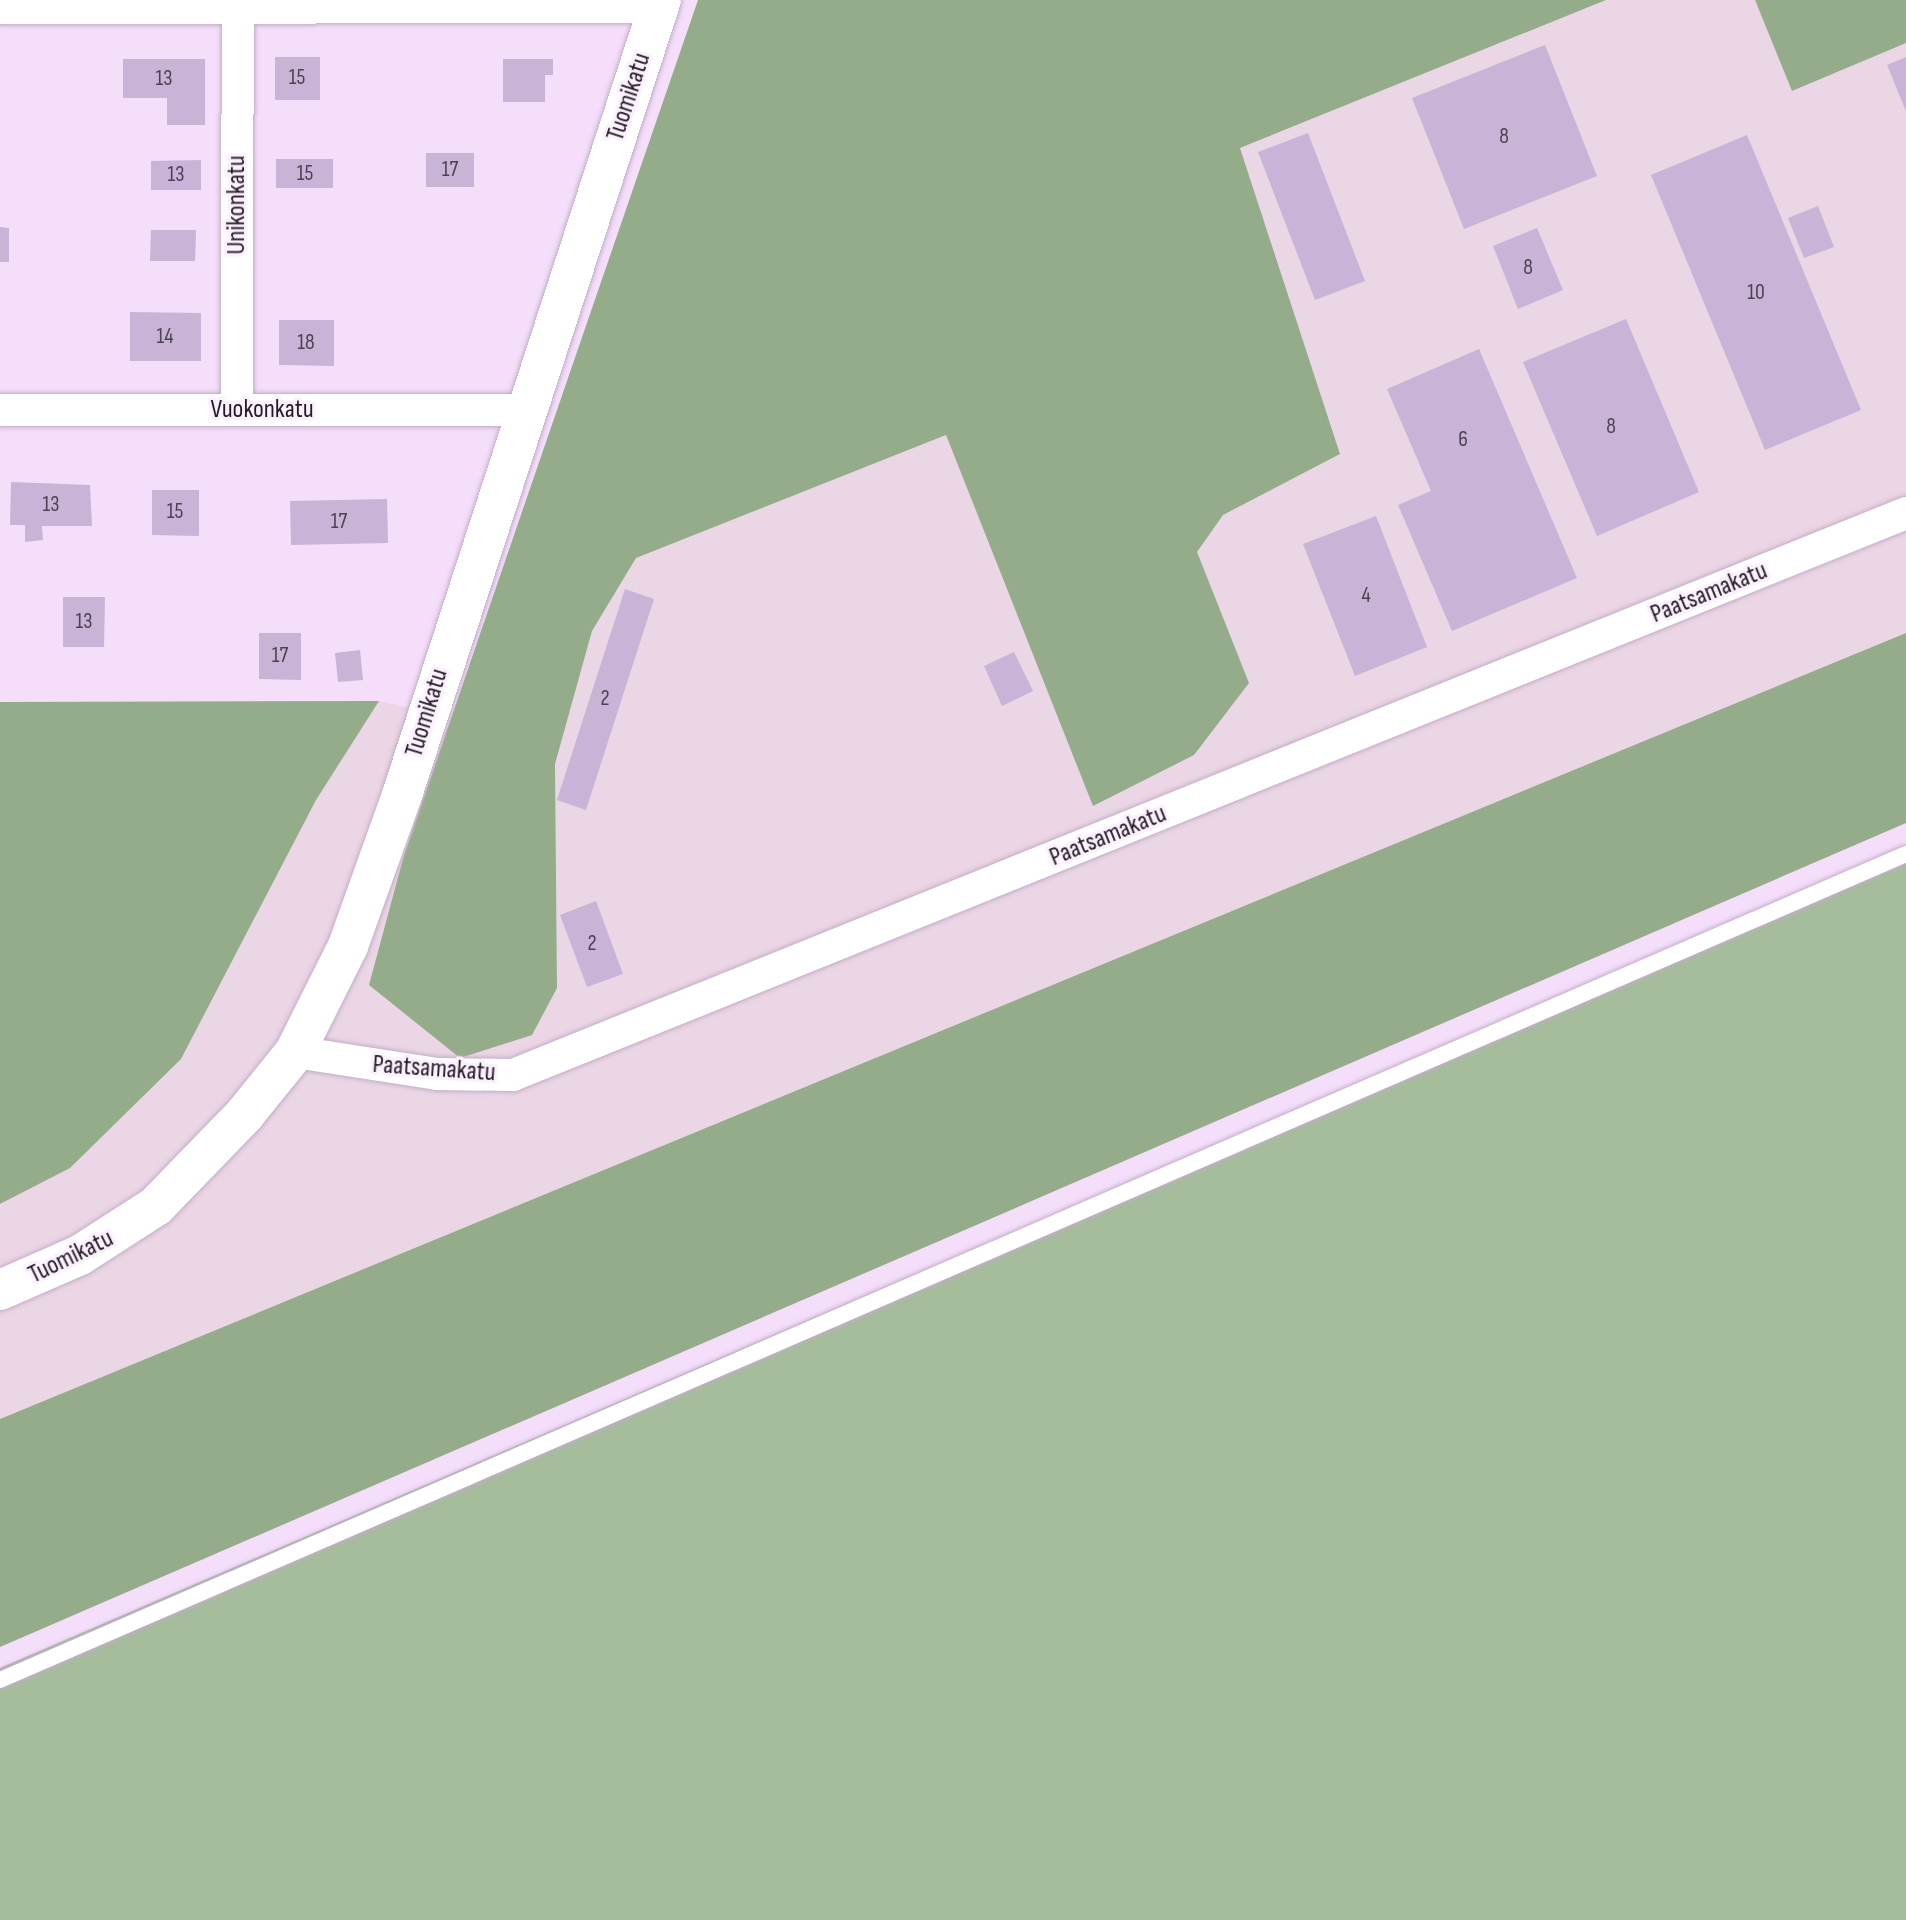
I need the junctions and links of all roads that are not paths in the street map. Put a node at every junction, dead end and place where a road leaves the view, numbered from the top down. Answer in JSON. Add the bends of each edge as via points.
{"nodes":[{"id":1,"x":238,"y":4,"type":"edge"},
{"id":2,"x":660,"y":4,"type":"edge"},
{"id":3,"x":0,"y":8,"type":"edge"},
{"id":4,"x":0,"y":410,"type":"edge"},
{"id":5,"x":237,"y":410,"type":"junction"},
{"id":6,"x":525,"y":410,"type":"junction"},
{"id":7,"x":1906,"y":513,"type":"edge"},
{"id":8,"x":1906,"y":854,"type":"edge"},
{"id":9,"x":295,"y":1052,"type":"junction"},
{"id":10,"x":0,"y":1290,"type":"edge"},
{"id":11,"x":0,"y":1680,"type":"edge"}],
"edges":[{"from":1,"to":2,"type":"street"},
{"from":1,"to":3,"type":"street"},
{"from":1,"to":5,"type":"street","name":"Unikonkatu"},
{"from":2,"to":6,"type":"street","name":"Tuomikatu"},
{"from":4,"to":5,"type":"street","name":"Vuokonkatu"},
{"from":5,"to":6,"type":"street","name":"Vuokonkatu"},
{"from":6,"to":9,"type":"street","name":"Tuomikatu","via":[[348,946]]},
{"from":7,"to":9,"type":"street","name":"Paatsamakatu","via":[[513,1075],[437,1074]]},
{"from":8,"to":11,"type":"lane"},
{"from":9,"to":10,"type":"street","name":"Tuomikatu","via":[[245,1114],[156,1206],[80,1255]]}]}
